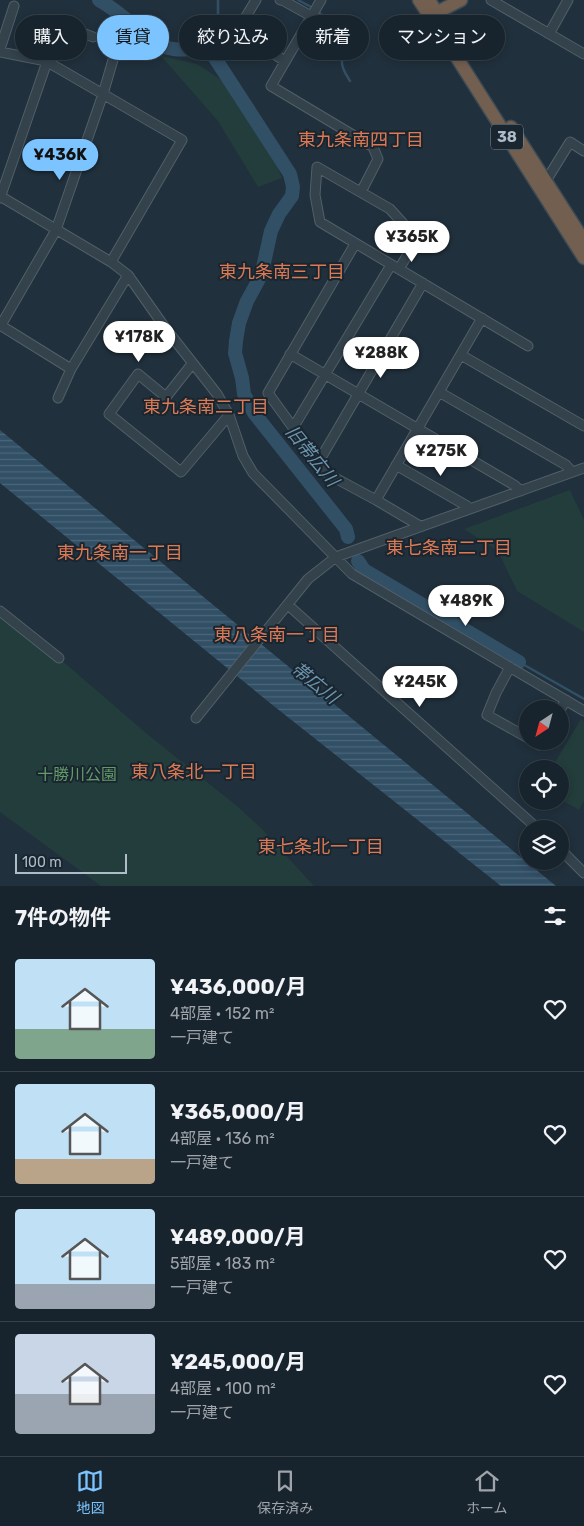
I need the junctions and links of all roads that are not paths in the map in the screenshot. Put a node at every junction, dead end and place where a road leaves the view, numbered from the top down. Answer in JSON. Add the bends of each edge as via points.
{"nodes":[{"id":1,"x":256,"y":0,"type":"edge"},
{"id":2,"x":280,"y":0,"type":"edge"},
{"id":3,"x":419,"y":0,"type":"edge"},
{"id":4,"x":430,"y":0,"type":"edge"},
{"id":5,"x":461,"y":0,"type":"edge"},
{"id":6,"x":491,"y":0,"type":"edge"},
{"id":7,"x":568,"y":0,"type":"edge"},
{"id":8,"x":320,"y":1,"type":"edge"},
{"id":9,"x":14,"y":6,"type":"dead end"},
{"id":10,"x":433,"y":14,"type":"junction"},
{"id":11,"x":311,"y":15,"type":"joint"},
{"id":12,"x":549,"y":34,"type":"junction"},
{"id":13,"x":93,"y":37,"type":"dead end"},
{"id":14,"x":297,"y":40,"type":"edge"},
{"id":15,"x":0,"y":51,"type":"edge"},
{"id":16,"x":584,"y":54,"type":"edge"},
{"id":17,"x":113,"y":60,"type":"edge"},
{"id":18,"x":46,"y":61,"type":"junction"},
{"id":19,"x":285,"y":61,"type":"junction"},
{"id":20,"x":103,"y":94,"type":"junction"},
{"id":21,"x":584,"y":150,"type":"edge"},
{"id":22,"x":544,"y":178,"type":"junction"},
{"id":23,"x":361,"y":192,"type":"junction"},
{"id":24,"x":0,"y":197,"type":"edge"},
{"id":25,"x":56,"y":230,"type":"junction"},
{"id":26,"x":584,"y":241,"type":"edge"},
{"id":27,"x":355,"y":244,"type":"junction"},
{"id":28,"x":584,"y":258,"type":"edge"},
{"id":29,"x":111,"y":262,"type":"junction"},
{"id":30,"x":395,"y":267,"type":"junction"},
{"id":31,"x":128,"y":275,"type":"junction"},
{"id":32,"x":424,"y":283,"type":"junction"},
{"id":33,"x":482,"y":318,"type":"junction"},
{"id":34,"x":0,"y":325,"type":"edge"},
{"id":35,"x":528,"y":346,"type":"dead end"},
{"id":36,"x":290,"y":354,"type":"junction"},
{"id":37,"x":461,"y":355,"type":"junction"},
{"id":38,"x":192,"y":364,"type":"junction"},
{"id":39,"x":71,"y":368,"type":"junction"},
{"id":40,"x":326,"y":374,"type":"junction"},
{"id":41,"x":439,"y":392,"type":"junction"},
{"id":42,"x":359,"y":394,"type":"junction"},
{"id":43,"x":58,"y":398,"type":"dead end"},
{"id":44,"x":229,"y":415,"type":"junction"},
{"id":45,"x":584,"y":426,"type":"edge"},
{"id":46,"x":293,"y":428,"type":"junction"},
{"id":47,"x":417,"y":428,"type":"junction"},
{"id":48,"x":318,"y":463,"type":"junction"},
{"id":49,"x":396,"y":465,"type":"junction"},
{"id":50,"x":584,"y":468,"type":"edge"},
{"id":51,"x":572,"y":472,"type":"junction"},
{"id":52,"x":521,"y":491,"type":"junction"},
{"id":53,"x":376,"y":500,"type":"junction"},
{"id":54,"x":469,"y":509,"type":"junction"},
{"id":55,"x":420,"y":526,"type":"junction"},
{"id":56,"x":336,"y":557,"type":"junction"},
{"id":57,"x":286,"y":607,"type":"junction"},
{"id":58,"x":0,"y":611,"type":"edge"},
{"id":59,"x":59,"y":658,"type":"dead end"},
{"id":60,"x":510,"y":667,"type":"junction"},
{"id":61,"x":566,"y":700,"type":"edge"},
{"id":62,"x":569,"y":702,"type":"edge"},
{"id":63,"x":584,"y":711,"type":"edge"},
{"id":64,"x":196,"y":718,"type":"dead end"},
{"id":65,"x":519,"y":733,"type":"edge"},
{"id":66,"x":528,"y":820,"type":"edge"},
{"id":67,"x":569,"y":858,"type":"edge"},
{"id":68,"x":584,"y":873,"type":"edge"}],
"edges":[{"from":1,"to":19,"type":"street","via":[[237,31]]},
{"from":2,"to":11,"type":"street"},
{"from":3,"to":10,"type":"highway","number":"38"},
{"from":4,"to":10,"type":"highway","number":"38"},
{"from":5,"to":10,"type":"highway"},
{"from":6,"to":12,"type":"street"},
{"from":7,"to":12,"type":"street"},
{"from":8,"to":11,"type":"street"},
{"from":9,"to":15,"type":"street"},
{"from":10,"to":22,"type":"highway","number":"38"},
{"from":10,"to":28,"type":"highway","number":"38"},
{"from":12,"to":16,"type":"street"},
{"from":13,"to":18,"type":"street","via":[[60,24]]},
{"from":14,"to":19,"type":"street"},
{"from":15,"to":18,"type":"street"},
{"from":17,"to":20,"type":"street"},
{"from":18,"to":20,"type":"street"},
{"from":18,"to":24,"type":"street"},
{"from":19,"to":23,"type":"street","via":[[270,86],[373,147],[378,159]]},
{"from":20,"to":25,"type":"street"},
{"from":20,"to":29,"type":"street","via":[[182,140]]},
{"from":21,"to":22,"type":"street","via":[[570,142],[549,176]]},
{"from":22,"to":26,"type":"highway","number":"38"},
{"from":23,"to":27,"type":"street","via":[[317,167],[315,194],[320,222]]},
{"from":23,"to":30,"type":"street","via":[[390,210],[417,240]]},
{"from":24,"to":25,"type":"street"},
{"from":25,"to":29,"type":"street"},
{"from":25,"to":34,"type":"street"},
{"from":27,"to":30,"type":"street"},
{"from":27,"to":36,"type":"street"},
{"from":29,"to":31,"type":"street"},
{"from":30,"to":32,"type":"street"},
{"from":30,"to":40,"type":"street"},
{"from":31,"to":38,"type":"street"},
{"from":31,"to":39,"type":"street"},
{"from":32,"to":33,"type":"street"},
{"from":32,"to":42,"type":"street"},
{"from":33,"to":35,"type":"street"},
{"from":33,"to":37,"type":"street"},
{"from":34,"to":39,"type":"street"},
{"from":36,"to":40,"type":"street"},
{"from":36,"to":46,"type":"street","via":[[268,393]]},
{"from":37,"to":41,"type":"street"},
{"from":37,"to":45,"type":"street"},
{"from":38,"to":44,"type":"street","via":[[217,394]]},
{"from":38,"to":44,"type":"street","via":[[166,397],[138,374],[109,414],[181,472]]},
{"from":39,"to":43,"type":"street"},
{"from":40,"to":42,"type":"street"},
{"from":40,"to":46,"type":"street"},
{"from":41,"to":47,"type":"street"},
{"from":41,"to":51,"type":"street","via":[[566,465]]},
{"from":42,"to":47,"type":"street"},
{"from":42,"to":48,"type":"street"},
{"from":44,"to":56,"type":"street","via":[[243,456],[254,473]]},
{"from":46,"to":48,"type":"street"},
{"from":47,"to":49,"type":"street"},
{"from":47,"to":52,"type":"street"},
{"from":48,"to":53,"type":"street","via":[[326,473]]},
{"from":49,"to":53,"type":"street"},
{"from":49,"to":54,"type":"street"},
{"from":50,"to":51,"type":"street"},
{"from":51,"to":52,"type":"street"},
{"from":52,"to":54,"type":"street"},
{"from":53,"to":55,"type":"street"},
{"from":54,"to":55,"type":"street"},
{"from":55,"to":56,"type":"street"},
{"from":56,"to":57,"type":"street","via":[[308,579]]},
{"from":56,"to":60,"type":"street","via":[[352,574]]},
{"from":57,"to":64,"type":"street"},
{"from":57,"to":66,"type":"street"},
{"from":58,"to":59,"type":"street"},
{"from":60,"to":61,"type":"street"},
{"from":60,"to":65,"type":"street","via":[[487,715]]},
{"from":62,"to":63,"type":"street"},
{"from":67,"to":68,"type":"street"}]}
